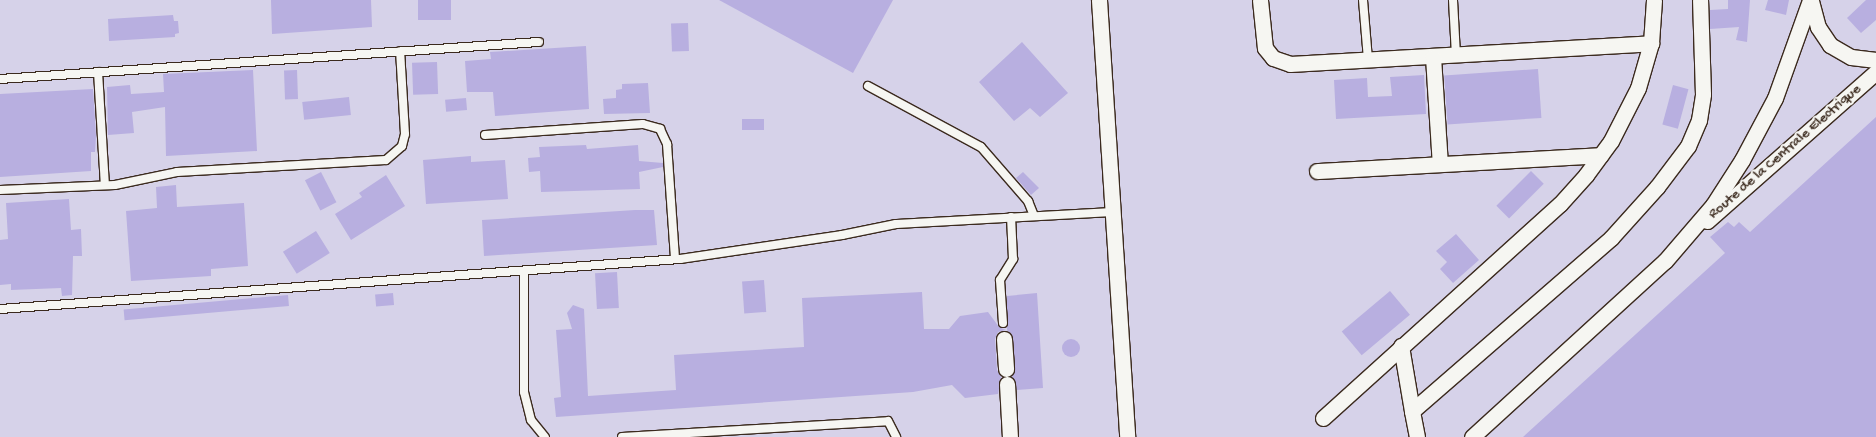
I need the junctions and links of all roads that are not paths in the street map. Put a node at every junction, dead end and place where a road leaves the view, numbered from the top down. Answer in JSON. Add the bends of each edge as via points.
{"nodes":[{"id":1,"x":1260,"y":0,"type":"edge"},
{"id":2,"x":1363,"y":0,"type":"edge"},
{"id":3,"x":1453,"y":0,"type":"edge"},
{"id":4,"x":1654,"y":0,"type":"edge"},
{"id":5,"x":1700,"y":0,"type":"edge"},
{"id":6,"x":1811,"y":0,"type":"edge"},
{"id":7,"x":1097,"y":1,"type":"edge"},
{"id":8,"x":539,"y":42,"type":"dead end"},
{"id":9,"x":1651,"y":43,"type":"junction"},
{"id":10,"x":400,"y":51,"type":"junction"},
{"id":11,"x":1456,"y":55,"type":"junction"},
{"id":12,"x":1433,"y":57,"type":"junction"},
{"id":13,"x":1368,"y":60,"type":"junction"},
{"id":14,"x":1876,"y":60,"type":"edge"},
{"id":15,"x":98,"y":72,"type":"junction"},
{"id":16,"x":1876,"y":72,"type":"edge"},
{"id":17,"x":0,"y":79,"type":"edge"},
{"id":18,"x":868,"y":86,"type":"dead end"},
{"id":19,"x":485,"y":135,"type":"dead end"},
{"id":20,"x":1601,"y":156,"type":"junction"},
{"id":21,"x":1440,"y":164,"type":"junction"},
{"id":22,"x":1317,"y":171,"type":"dead end"},
{"id":23,"x":106,"y":185,"type":"junction"},
{"id":24,"x":0,"y":190,"type":"edge"},
{"id":25,"x":1113,"y":212,"type":"junction"},
{"id":26,"x":1034,"y":216,"type":"junction"},
{"id":27,"x":1011,"y":217,"type":"junction"},
{"id":28,"x":1693,"y":230,"type":"junction"},
{"id":29,"x":675,"y":259,"type":"junction"},
{"id":30,"x":524,"y":270,"type":"junction"},
{"id":31,"x":0,"y":309,"type":"edge"},
{"id":32,"x":1003,"y":323,"type":"dead end"},
{"id":33,"x":1004,"y":339,"type":"dead end"},
{"id":34,"x":1401,"y":346,"type":"junction"},
{"id":35,"x":1412,"y":411,"type":"junction"},
{"id":36,"x":1323,"y":418,"type":"dead end"},
{"id":37,"x":545,"y":437,"type":"edge"},
{"id":38,"x":622,"y":437,"type":"edge"},
{"id":39,"x":896,"y":437,"type":"edge"},
{"id":40,"x":1010,"y":437,"type":"edge"},
{"id":41,"x":1127,"y":437,"type":"edge"},
{"id":42,"x":1417,"y":437,"type":"edge"},
{"id":43,"x":1472,"y":437,"type":"edge"}],
"edges":[{"from":1,"to":13,"type":"street","via":[[1265,48],[1278,61],[1296,64]]},
{"from":2,"to":13,"type":"lane"},
{"from":3,"to":11,"type":"lane"},
{"from":4,"to":9,"type":"street"},
{"from":5,"to":35,"type":"street","via":[[1702,102],[1696,128],[1681,156],[1611,238]]},
{"from":6,"to":14,"type":"street","via":[[1818,27],[1830,45],[1851,56]]},
{"from":6,"to":28,"type":"street","via":[[1788,67],[1767,114],[1723,191]]},
{"from":7,"to":25,"type":"street"},
{"from":8,"to":10,"type":"lane"},
{"from":9,"to":11,"type":"street"},
{"from":9,"to":20,"type":"street","via":[[1638,88]]},
{"from":10,"to":15,"type":"lane"},
{"from":10,"to":23,"type":"lane","via":[[405,134],[402,146],[386,160],[177,172]]},
{"from":11,"to":12,"type":"street"},
{"from":12,"to":13,"type":"street"},
{"from":12,"to":21,"type":"street"},
{"from":15,"to":17,"type":"lane"},
{"from":15,"to":23,"type":"lane"},
{"from":16,"to":28,"type":"street","name":"Route de la Centrale Electrique","via":[[1741,194]]},
{"from":18,"to":26,"type":"lane","via":[[981,147],[1028,201]]},
{"from":19,"to":29,"type":"lane","via":[[643,124],[660,129],[667,144]]},
{"from":20,"to":21,"type":"street"},
{"from":20,"to":34,"type":"street","via":[[1560,204]]},
{"from":21,"to":22,"type":"street"},
{"from":23,"to":24,"type":"lane"},
{"from":25,"to":26,"type":"lane"},
{"from":25,"to":41,"type":"street"},
{"from":26,"to":27,"type":"lane"},
{"from":27,"to":29,"type":"lane","via":[[896,224]]},
{"from":27,"to":32,"type":"lane","via":[[1013,259],[1000,280]]},
{"from":28,"to":43,"type":"street","via":[[1653,273]]},
{"from":29,"to":30,"type":"lane"},
{"from":30,"to":31,"type":"lane"},
{"from":30,"to":37,"type":"lane","via":[[524,392],[531,420]]},
{"from":33,"to":40,"type":"street"},
{"from":34,"to":35,"type":"street"},
{"from":34,"to":36,"type":"street"},
{"from":35,"to":42,"type":"street"},
{"from":38,"to":39,"type":"lane","via":[[888,421]]}]}
